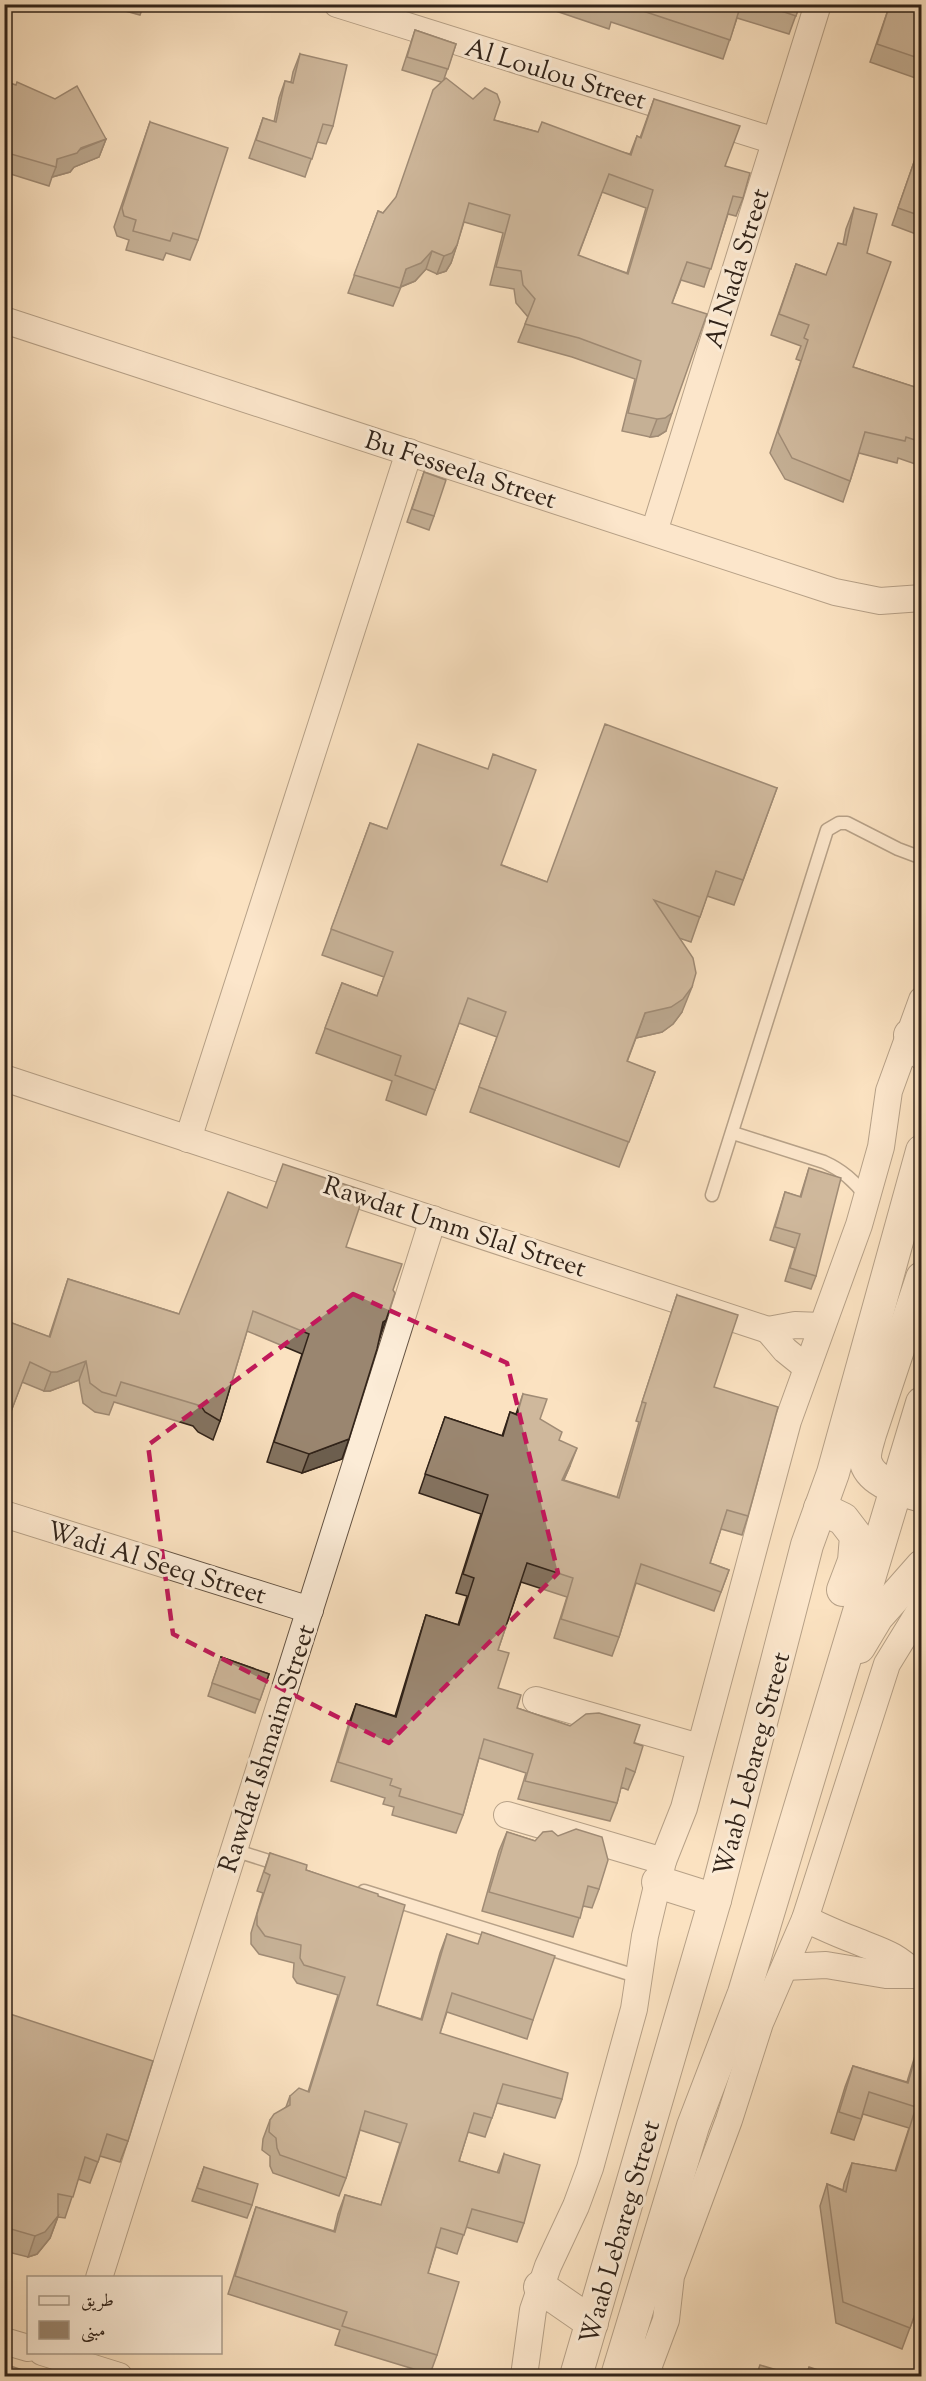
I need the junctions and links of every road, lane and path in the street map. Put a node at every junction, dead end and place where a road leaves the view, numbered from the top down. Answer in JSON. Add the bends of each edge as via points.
{"nodes":[{"id":1,"x":337,"y":4,"type":"edge"},
{"id":2,"x":818,"y":4,"type":"edge"},
{"id":3,"x":407,"y":15,"type":"edge"},
{"id":4,"x":775,"y":141,"type":"junction"},
{"id":5,"x":4,"y":320,"type":"edge"},
{"id":6,"x":409,"y":452,"type":"junction"},
{"id":7,"x":654,"y":532,"type":"junction"},
{"id":8,"x":921,"y":598,"type":"edge"},
{"id":9,"x":921,"y":858,"type":"edge"},
{"id":10,"x":921,"y":1000,"type":"edge"},
{"id":11,"x":916,"y":1044,"type":"edge"},
{"id":12,"x":4,"y":1078,"type":"edge"},
{"id":13,"x":733,"y":1133,"type":"junction"},
{"id":14,"x":188,"y":1139,"type":"junction"},
{"id":15,"x":921,"y":1151,"type":"edge"},
{"id":16,"x":712,"y":1195,"type":"dead end"},
{"id":17,"x":867,"y":1199,"type":"junction"},
{"id":18,"x":433,"y":1219,"type":"junction"},
{"id":19,"x":921,"y":1278,"type":"edge"},
{"id":20,"x":822,"y":1326,"type":"junction"},
{"id":21,"x":768,"y":1330,"type":"junction"},
{"id":22,"x":806,"y":1366,"type":"junction"},
{"id":23,"x":921,"y":1403,"type":"edge"},
{"id":24,"x":916,"y":1440,"type":"edge"},
{"id":25,"x":866,"y":1453,"type":"junction"},
{"id":26,"x":909,"y":1493,"type":"edge"},
{"id":27,"x":825,"y":1494,"type":"junction"},
{"id":28,"x":4,"y":1514,"type":"edge"},
{"id":29,"x":921,"y":1566,"type":"edge"},
{"id":30,"x":921,"y":1607,"type":"edge"},
{"id":31,"x":310,"y":1610,"type":"junction"},
{"id":32,"x":837,"y":1684,"type":"junction"},
{"id":33,"x":536,"y":1700,"type":"dead end"},
{"id":34,"x":699,"y":1747,"type":"junction"},
{"id":35,"x":507,"y":1815,"type":"dead end"},
{"id":36,"x":787,"y":1849,"type":"junction"},
{"id":37,"x":234,"y":1850,"type":"junction"},
{"id":38,"x":290,"y":1868,"type":"edge"},
{"id":39,"x":661,"y":1872,"type":"junction"},
{"id":40,"x":346,"y":1885,"type":"edge"},
{"id":41,"x":715,"y":1900,"type":"junction"},
{"id":42,"x":805,"y":1919,"type":"junction"},
{"id":43,"x":785,"y":1967,"type":"junction"},
{"id":44,"x":919,"y":1976,"type":"edge"},
{"id":45,"x":639,"y":1977,"type":"junction"},
{"id":46,"x":99,"y":2276,"type":"edge"},
{"id":47,"x":540,"y":2287,"type":"junction"},
{"id":48,"x":592,"y":2323,"type":"junction"},
{"id":49,"x":4,"y":2341,"type":"edge"},
{"id":50,"x":27,"y":2348,"type":"edge"},
{"id":51,"x":55,"y":2354,"type":"edge"},
{"id":52,"x":74,"y":2357,"type":"edge"},
{"id":53,"x":636,"y":2375,"type":"edge"},
{"id":54,"x":119,"y":2376,"type":"edge"},
{"id":55,"x":524,"y":2376,"type":"edge"},
{"id":56,"x":576,"y":2376,"type":"edge"}],
"edges":[{"from":1,"to":3,"type":"street","name":"Al Loulou Street"},
{"from":2,"to":4,"type":"street","name":"Al Nada Street"},
{"from":3,"to":4,"type":"street","name":"Al Loulou Street"},
{"from":4,"to":7,"type":"street","name":"Al Nada Street"},
{"from":5,"to":6,"type":"street","name":"Bu Fesseela Street"},
{"from":6,"to":7,"type":"street","name":"Bu Fesseela Street"},
{"from":6,"to":14,"type":"street"},
{"from":7,"to":8,"type":"street","name":"Bu Fesseela Street","via":[[858,597]]},
{"from":9,"to":13,"type":"lane","via":[[847,823],[826,830]]},
{"from":10,"to":11,"type":"street"},
{"from":11,"to":17,"type":"street","via":[[889,1091],[881,1147]]},
{"from":12,"to":14,"type":"street","name":"Rawdat Umm Slal Street"},
{"from":13,"to":16,"type":"lane"},
{"from":13,"to":17,"type":"lane","via":[[837,1168]]},
{"from":14,"to":18,"type":"street","name":"Rawdat Umm Slal Street"},
{"from":15,"to":27,"type":"street","name":"Waab Lebareg Street"},
{"from":17,"to":20,"type":"street"},
{"from":18,"to":21,"type":"street","name":"Rawdat Umm Slal Street"},
{"from":18,"to":31,"type":"street","name":"Rawdat Ishmaim Street"},
{"from":19,"to":25,"type":"street"},
{"from":20,"to":21,"type":"street","via":[[795,1324]]},
{"from":20,"to":22,"type":"street"},
{"from":21,"to":22,"type":"street"},
{"from":22,"to":34,"type":"street"},
{"from":23,"to":24,"type":"street","name":"Waab Lebareg Street"},
{"from":24,"to":25,"type":"street","via":[[894,1438]]},
{"from":24,"to":26,"type":"street","name":"Waab Lebareg Street"},
{"from":25,"to":26,"type":"street","via":[[866,1463],[875,1475]]},
{"from":25,"to":27,"type":"street"},
{"from":26,"to":32,"type":"street","name":"Waab Lebareg Street"},
{"from":27,"to":36,"type":"street","via":[[856,1536],[854,1561],[813,1689]]},
{"from":27,"to":41,"type":"street","name":"Waab Lebareg Street","via":[[807,1545]]},
{"from":28,"to":31,"type":"street","name":"Wadi Al Seeq Street"},
{"from":29,"to":32,"type":"street","via":[[878,1617]]},
{"from":30,"to":42,"type":"street","via":[[887,1664]]},
{"from":31,"to":37,"type":"street","name":"Rawdat Ishmaim Street"},
{"from":32,"to":36,"type":"street","name":"Waab Lebareg Street"},
{"from":33,"to":34,"type":"street"},
{"from":34,"to":39,"type":"street","via":[[684,1808]]},
{"from":35,"to":39,"type":"street"},
{"from":36,"to":53,"type":"street","name":"Waab Lebareg Street","via":[[744,1994],[693,2126],[628,2342]]},
{"from":37,"to":38,"type":"lane"},
{"from":37,"to":46,"type":"street","name":"Rawdat Ishmaim Street"},
{"from":39,"to":41,"type":"street"},
{"from":39,"to":45,"type":"street"},
{"from":40,"to":45,"type":"lane"},
{"from":41,"to":48,"type":"street","name":"Waab Lebareg Street"},
{"from":42,"to":43,"type":"street"},
{"from":42,"to":44,"type":"street","via":[[890,1953]]},
{"from":43,"to":44,"type":"street","via":[[826,1965]]},
{"from":43,"to":53,"type":"street","via":[[760,2024],[671,2276],[666,2320]]},
{"from":45,"to":47,"type":"street","via":[[634,2009],[586,2179]]},
{"from":47,"to":48,"type":"street"},
{"from":47,"to":55,"type":"street","via":[[529,2326]]},
{"from":48,"to":56,"type":"street","name":"Waab Lebareg Street"},
{"from":49,"to":50,"type":"street"},
{"from":51,"to":52,"type":"street"},
{"from":52,"to":54,"type":"street"}]}
